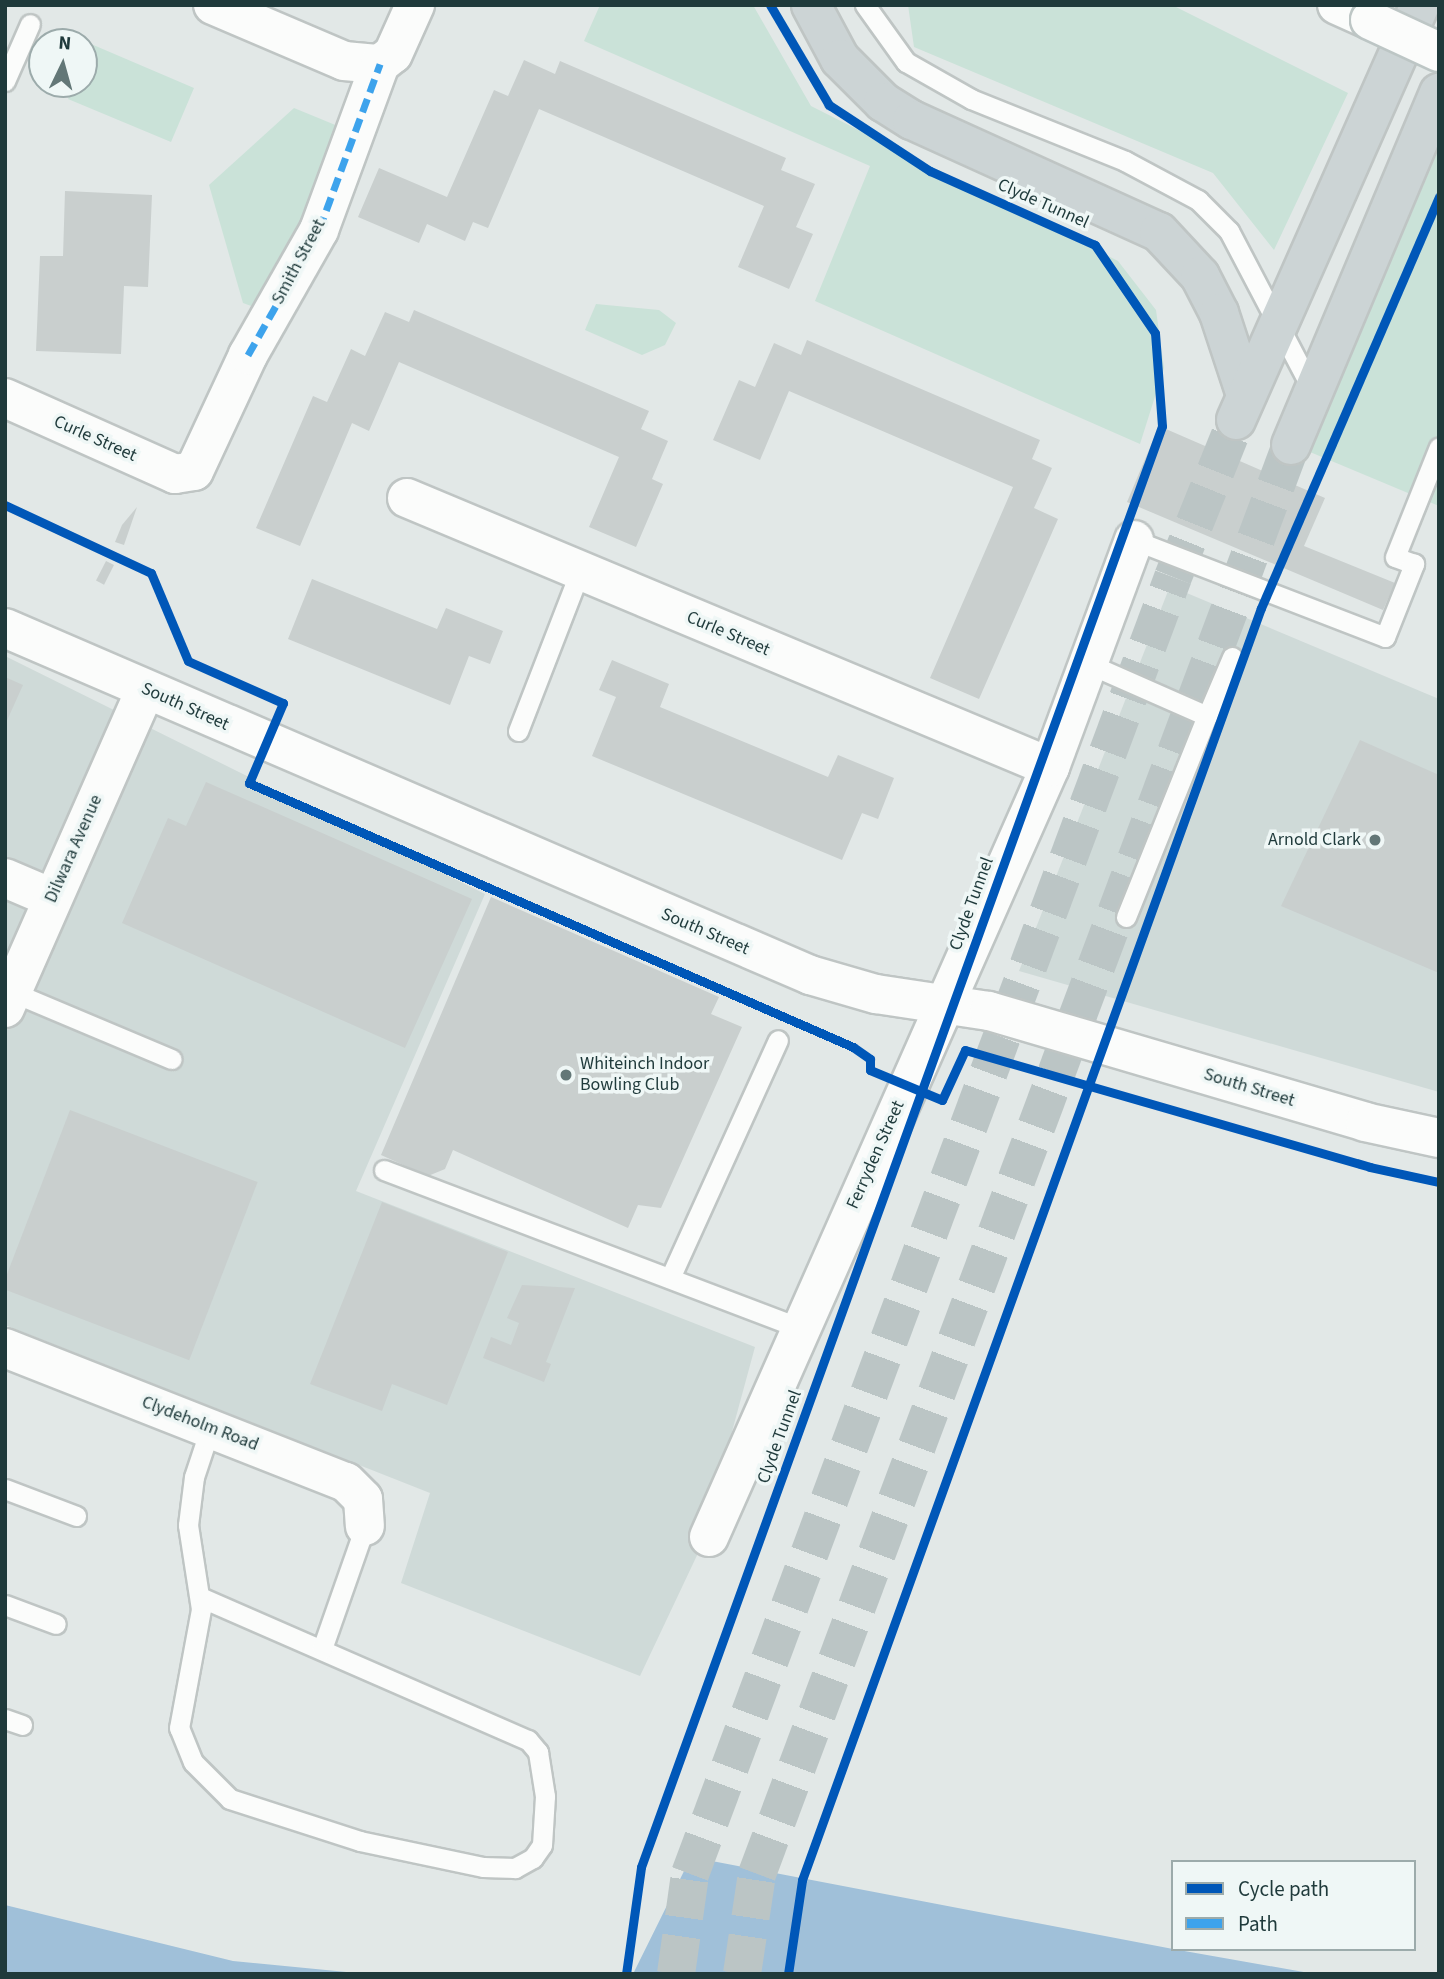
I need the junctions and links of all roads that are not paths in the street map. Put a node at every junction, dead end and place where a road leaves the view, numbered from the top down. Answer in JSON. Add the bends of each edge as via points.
{"nodes":[{"id":1,"x":214,"y":5,"type":"edge"},
{"id":2,"x":415,"y":5,"type":"edge"},
{"id":3,"x":811,"y":5,"type":"edge"},
{"id":4,"x":865,"y":5,"type":"edge"},
{"id":5,"x":1420,"y":5,"type":"edge"},
{"id":6,"x":1353,"y":13,"type":"edge"},
{"id":7,"x":30,"y":24,"type":"dead end"},
{"id":8,"x":1439,"y":52,"type":"edge"},
{"id":9,"x":380,"y":64,"type":"junction"},
{"id":10,"x":5,"y":81,"type":"edge"},
{"id":11,"x":1439,"y":93,"type":"edge"},
{"id":12,"x":1276,"y":325,"type":"junction"},
{"id":13,"x":1312,"y":389,"type":"junction"},
{"id":14,"x":5,"y":398,"type":"edge"},
{"id":15,"x":1291,"y":445,"type":"tunnel mouth"},
{"id":16,"x":1439,"y":447,"type":"edge"},
{"id":17,"x":186,"y":475,"type":"joint"},
{"id":18,"x":407,"y":498,"type":"dead end"},
{"id":19,"x":1134,"y":540,"type":"joint"},
{"id":20,"x":580,"y":571,"type":"junction"},
{"id":21,"x":5,"y":628,"type":"edge"},
{"id":22,"x":1232,"y":657,"type":"dead end"},
{"id":23,"x":1089,"y":664,"type":"junction"},
{"id":24,"x":145,"y":690,"type":"junction"},
{"id":25,"x":1207,"y":716,"type":"junction"},
{"id":26,"x":518,"y":731,"type":"dead end"},
{"id":27,"x":1051,"y":767,"type":"junction"},
{"id":28,"x":5,"y":878,"type":"edge"},
{"id":29,"x":52,"y":898,"type":"junction"},
{"id":30,"x":1126,"y":917,"type":"dead end"},
{"id":31,"x":9,"y":1000,"type":"edge"},
{"id":32,"x":941,"y":1004,"type":"junction"},
{"id":33,"x":778,"y":1040,"type":"dead end"},
{"id":34,"x":172,"y":1059,"type":"dead end"},
{"id":35,"x":1439,"y":1138,"type":"edge"},
{"id":36,"x":384,"y":1170,"type":"dead end"},
{"id":37,"x":670,"y":1278,"type":"junction"},
{"id":38,"x":800,"y":1328,"type":"junction"},
{"id":39,"x":5,"y":1348,"type":"edge"},
{"id":40,"x":210,"y":1429,"type":"junction"},
{"id":41,"x":5,"y":1489,"type":"edge"},
{"id":42,"x":76,"y":1516,"type":"dead end"},
{"id":43,"x":365,"y":1525,"type":"joint"},
{"id":44,"x":709,"y":1537,"type":"dead end"},
{"id":45,"x":200,"y":1597,"type":"junction"},
{"id":46,"x":5,"y":1605,"type":"edge"},
{"id":47,"x":56,"y":1625,"type":"dead end"},
{"id":48,"x":322,"y":1649,"type":"junction"}],
"edges":[{"from":1,"to":9,"type":"street","via":[[344,61]]},
{"from":2,"to":9,"type":"street","name":"Smith Street","via":[[393,54]]},
{"from":3,"to":12,"type":"main road","via":[[840,59],[883,102],[912,120],[1159,232],[1200,276],[1219,313],[1241,406]]},
{"from":4,"to":12,"type":"lane","via":[[906,62],[971,99],[1125,161],[1198,200],[1229,231]]},
{"from":5,"to":12,"type":"main road"},
{"from":6,"to":8,"type":"street","bridge":true},
{"from":7,"to":10,"type":"lane"},
{"from":9,"to":17,"type":"street","name":"Smith Street","via":[[319,230],[248,355],[199,464]]},
{"from":11,"to":13,"type":"main road"},
{"from":12,"to":13,"type":"lane"},
{"from":13,"to":15,"type":"main road"},
{"from":14,"to":17,"type":"street","name":"Curle Street"},
{"from":16,"to":19,"type":"lane","via":[[1395,557],[1414,564],[1385,637]]},
{"from":18,"to":20,"type":"street","name":"Curle Street"},
{"from":19,"to":23,"type":"street","name":"Ferryden Street"},
{"from":20,"to":26,"type":"lane"},
{"from":20,"to":27,"type":"street","name":"Curle Street"},
{"from":21,"to":24,"type":"street","name":"South Street"},
{"from":22,"to":25,"type":"lane"},
{"from":23,"to":25,"type":"lane"},
{"from":23,"to":27,"type":"street","name":"Ferryden Street"},
{"from":24,"to":29,"type":"street","name":"Dilwara Avenue"},
{"from":24,"to":32,"type":"street","name":"South Street","via":[[749,951],[876,994]]},
{"from":25,"to":30,"type":"lane"},
{"from":27,"to":32,"type":"street","name":"Ferryden Street"},
{"from":28,"to":29,"type":"street"},
{"from":29,"to":31,"type":"street","name":"Dilwara Avenue"},
{"from":31,"to":34,"type":"lane"},
{"from":32,"to":35,"type":"street","name":"South Street","via":[[989,1011],[1347,1117]]},
{"from":32,"to":38,"type":"street","name":"Ferryden Street"},
{"from":33,"to":37,"type":"lane"},
{"from":36,"to":37,"type":"lane"},
{"from":37,"to":38,"type":"lane"},
{"from":38,"to":44,"type":"street","name":"Ferryden Street"},
{"from":39,"to":40,"type":"street","name":"Clydeholm Road"},
{"from":40,"to":43,"type":"street","name":"Clydeholm Road","via":[[346,1482],[363,1499]]},
{"from":40,"to":45,"type":"lane","via":[[190,1501],[189,1549]]},
{"from":41,"to":42,"type":"lane"},
{"from":43,"to":48,"type":"lane"},
{"from":45,"to":48,"type":"lane"},
{"from":45,"to":48,"type":"lane","via":[[179,1728],[183,1745],[214,1787],[246,1806],[406,1852],[502,1869],[533,1858],[542,1845],[545,1796],[538,1752],[528,1740]]},
{"from":46,"to":47,"type":"lane"}]}
